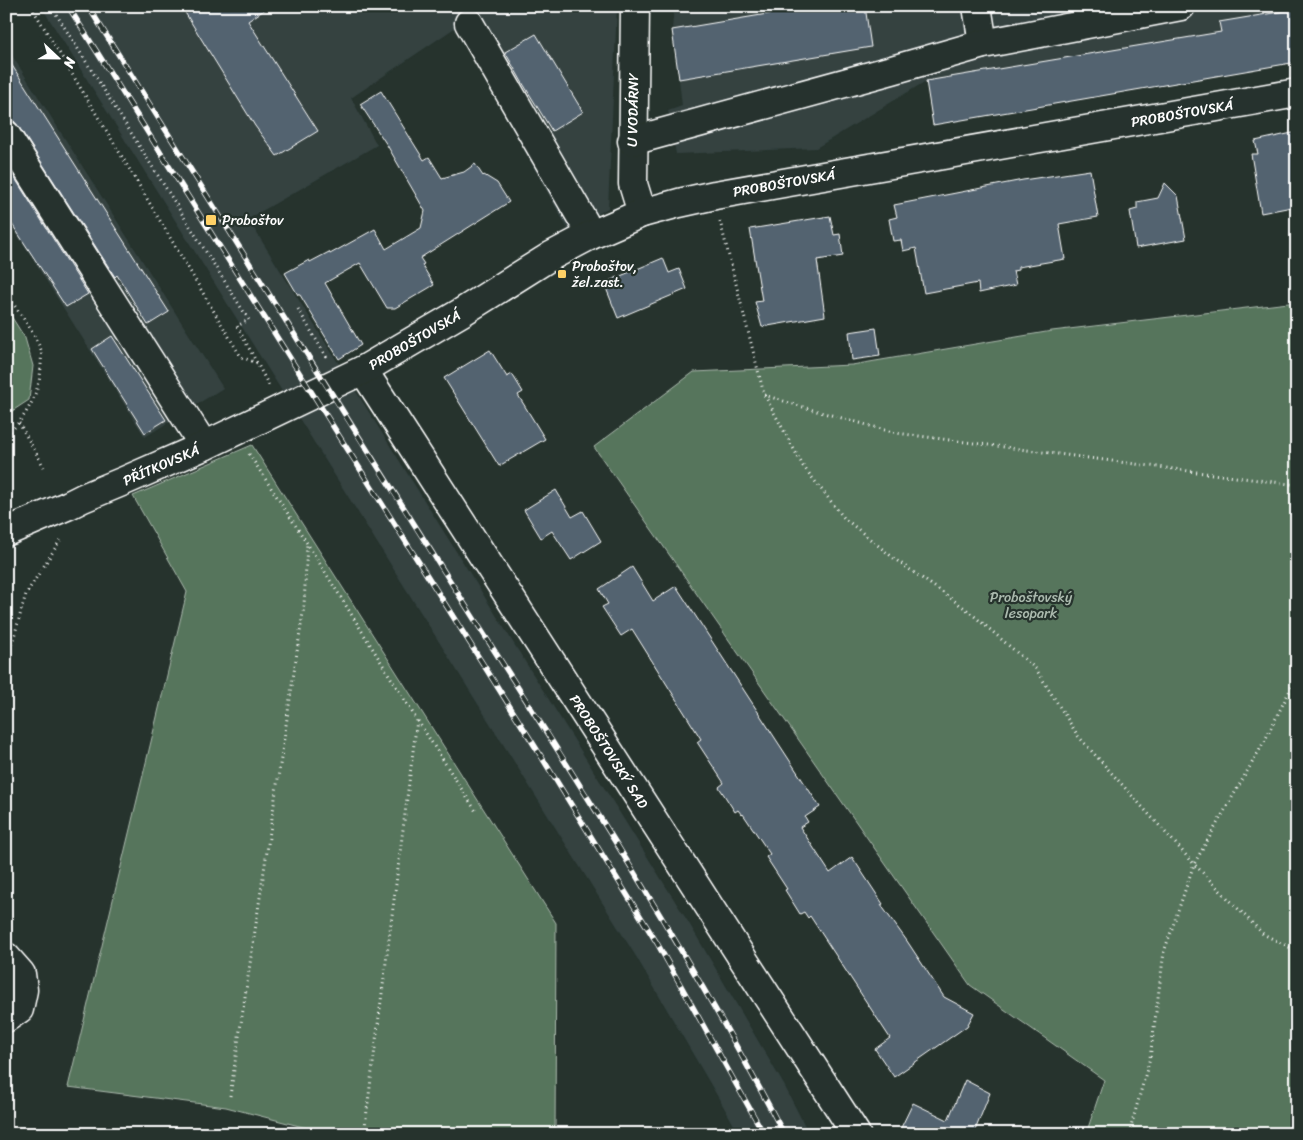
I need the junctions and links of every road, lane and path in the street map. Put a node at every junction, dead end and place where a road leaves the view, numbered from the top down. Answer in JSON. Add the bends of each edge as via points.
{"nodes":[{"id":1,"x":31,"y":6,"type":"edge"},
{"id":2,"x":51,"y":6,"type":"edge"},
{"id":3,"x":635,"y":6,"type":"edge"},
{"id":4,"x":977,"y":6,"type":"edge"},
{"id":5,"x":1181,"y":6,"type":"edge"},
{"id":6,"x":469,"y":23,"type":"dead end"},
{"id":7,"x":982,"y":44,"type":"junction"},
{"id":8,"x":1297,"y":93,"type":"edge"},
{"id":9,"x":6,"y":135,"type":"edge"},
{"id":10,"x":632,"y":141,"type":"junction"},
{"id":11,"x":715,"y":195,"type":"junction"},
{"id":12,"x":642,"y":213,"type":"junction"},
{"id":13,"x":590,"y":236,"type":"junction"},
{"id":14,"x":6,"y":294,"type":"edge"},
{"id":15,"x":298,"y":309,"type":"dead end"},
{"id":16,"x":257,"y":363,"type":"junction"},
{"id":17,"x":351,"y":375,"type":"junction"},
{"id":18,"x":312,"y":393,"type":"joint"},
{"id":19,"x":764,"y":394,"type":"junction"},
{"id":20,"x":282,"y":409,"type":"junction"},
{"id":21,"x":19,"y":423,"type":"junction"},
{"id":22,"x":234,"y":432,"type":"junction"},
{"id":23,"x":6,"y":435,"type":"edge"},
{"id":24,"x":204,"y":446,"type":"junction"},
{"id":25,"x":44,"y":467,"type":"dead end"},
{"id":26,"x":1297,"y":485,"type":"edge"},
{"id":27,"x":69,"y":505,"type":"junction"},
{"id":28,"x":6,"y":532,"type":"edge"},
{"id":29,"x":307,"y":543,"type":"junction"},
{"id":30,"x":6,"y":652,"type":"edge"},
{"id":31,"x":1297,"y":676,"type":"edge"},
{"id":32,"x":417,"y":720,"type":"junction"},
{"id":33,"x":477,"y":813,"type":"dead end"},
{"id":34,"x":1194,"y":864,"type":"junction"},
{"id":35,"x":1297,"y":951,"type":"edge"},
{"id":36,"x":6,"y":957,"type":"edge"},
{"id":37,"x":6,"y":1018,"type":"edge"},
{"id":38,"x":230,"y":1096,"type":"dead end"},
{"id":39,"x":364,"y":1134,"type":"edge"},
{"id":40,"x":856,"y":1134,"type":"edge"},
{"id":41,"x":1129,"y":1134,"type":"edge"}],
"edges":[{"from":1,"to":16,"type":"path","via":[[241,357]]},
{"from":2,"to":16,"type":"path","via":[[249,320],[237,326]]},
{"from":3,"to":10,"type":"street","name":"U VODÁRNY"},
{"from":4,"to":7,"type":"street"},
{"from":5,"to":7,"type":"street"},
{"from":6,"to":13,"type":"street"},
{"from":7,"to":10,"type":"street"},
{"from":8,"to":11,"type":"street","name":"PROBOŠTOVSKÁ"},
{"from":9,"to":24,"type":"street"},
{"from":10,"to":12,"type":"street","name":"U VODÁRNY","via":[[632,184]]},
{"from":11,"to":12,"type":"street","name":"PROBOŠTOVSKÁ"},
{"from":11,"to":19,"type":"path"},
{"from":12,"to":13,"type":"street","name":"PROBOŠTOVSKÁ"},
{"from":13,"to":17,"type":"street","name":"PROBOŠTOVSKÁ"},
{"from":14,"to":21,"type":"path","via":[[42,352],[41,378]]},
{"from":15,"to":17,"type":"path"},
{"from":16,"to":20,"type":"path"},
{"from":17,"to":18,"type":"street","name":"PROBOŠTOVSKÁ"},
{"from":17,"to":40,"type":"street","name":"PROBOŠTOVSKÝ SAD"},
{"from":18,"to":20,"type":"street","name":"PŘÍTKOVSKÁ"},
{"from":19,"to":26,"type":"path","via":[[896,432]]},
{"from":19,"to":34,"type":"path","via":[[803,466],[844,518],[896,560],[966,608],[1036,670],[1078,736]]},
{"from":20,"to":22,"type":"street","name":"PŘÍTKOVSKÁ"},
{"from":21,"to":23,"type":"path"},
{"from":21,"to":25,"type":"path"},
{"from":22,"to":24,"type":"street","name":"PŘÍTKOVSKÁ"},
{"from":22,"to":29,"type":"path"},
{"from":24,"to":27,"type":"street","name":"PŘÍTKOVSKÁ"},
{"from":27,"to":28,"type":"street","name":"PŘÍTKOVSKÁ"},
{"from":27,"to":30,"type":"path","via":[[70,525],[26,594],[12,644]]},
{"from":29,"to":32,"type":"path"},
{"from":29,"to":38,"type":"path","via":[[304,606]]},
{"from":31,"to":34,"type":"path","via":[[1264,742]]},
{"from":32,"to":33,"type":"path"},
{"from":32,"to":39,"type":"path"},
{"from":34,"to":35,"type":"path","via":[[1263,934]]},
{"from":34,"to":41,"type":"path","via":[[1164,952],[1150,1058]]},
{"from":36,"to":37,"type":"street","via":[[22,974],[23,990],[19,1009]]}]}
